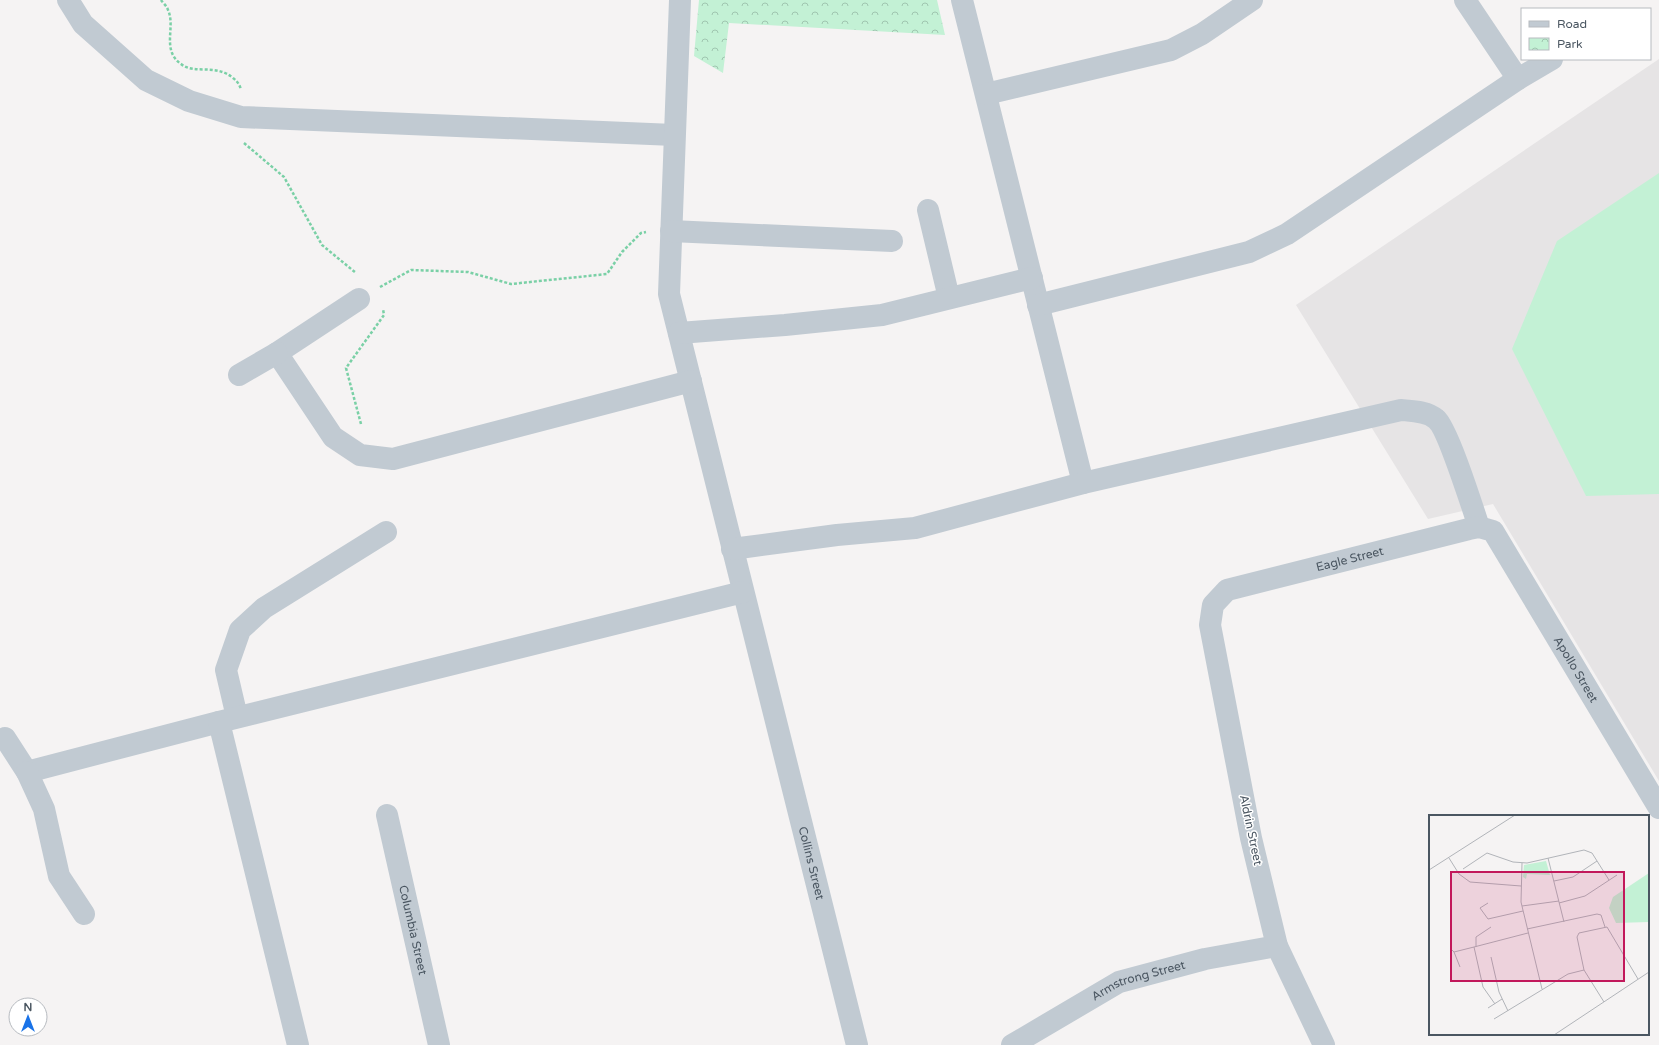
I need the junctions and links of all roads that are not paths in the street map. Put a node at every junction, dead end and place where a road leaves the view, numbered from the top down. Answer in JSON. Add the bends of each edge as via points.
{"nodes":[{"id":1,"x":68,"y":0,"type":"edge"},
{"id":2,"x":680,"y":0,"type":"edge"},
{"id":3,"x":962,"y":0,"type":"edge"},
{"id":4,"x":1252,"y":0,"type":"edge"},
{"id":5,"x":1466,"y":0,"type":"edge"},
{"id":6,"x":1550,"y":60,"type":"edge"},
{"id":7,"x":1518,"y":79,"type":"junction"},
{"id":8,"x":986,"y":94,"type":"junction"},
{"id":9,"x":674,"y":135,"type":"junction"},
{"id":10,"x":928,"y":210,"type":"dead end"},
{"id":11,"x":671,"y":231,"type":"junction"},
{"id":12,"x":892,"y":241,"type":"dead end"},
{"id":13,"x":1032,"y":278,"type":"junction"},
{"id":14,"x":368,"y":294,"type":"road end"},
{"id":15,"x":949,"y":298,"type":"junction"},
{"id":16,"x":1038,"y":305,"type":"junction"},
{"id":17,"x":679,"y":333,"type":"junction"},
{"id":18,"x":277,"y":353,"type":"junction"},
{"id":19,"x":239,"y":375,"type":"dead end"},
{"id":20,"x":690,"y":381,"type":"junction"},
{"id":21,"x":1083,"y":483,"type":"junction"},
{"id":22,"x":1486,"y":529,"type":"junction"},
{"id":23,"x":386,"y":532,"type":"dead end"},
{"id":24,"x":732,"y":549,"type":"junction"},
{"id":25,"x":743,"y":592,"type":"junction"},
{"id":26,"x":1213,"y":605,"type":"joint"},
{"id":27,"x":228,"y":720,"type":"junction"},
{"id":28,"x":5,"y":738,"type":"dead end"},
{"id":29,"x":27,"y":772,"type":"junction"},
{"id":30,"x":1659,"y":808,"type":"edge"},
{"id":31,"x":387,"y":815,"type":"dead end"},
{"id":32,"x":84,"y":914,"type":"dead end"},
{"id":33,"x":1277,"y":946,"type":"junction"},
{"id":34,"x":298,"y":1045,"type":"edge"},
{"id":35,"x":439,"y":1045,"type":"edge"},
{"id":36,"x":857,"y":1045,"type":"edge"},
{"id":37,"x":1012,"y":1045,"type":"edge"},
{"id":38,"x":1324,"y":1045,"type":"edge"}],
"edges":[{"from":1,"to":9,"type":"street","via":[[83,24],[146,80],[189,101],[241,117]]},
{"from":2,"to":9,"type":"street","name":"Collins Street"},
{"from":3,"to":8,"type":"street"},
{"from":4,"to":8,"type":"street","via":[[1202,34],[1170,50]]},
{"from":5,"to":7,"type":"street"},
{"from":6,"to":7,"type":"street"},
{"from":7,"to":16,"type":"street","via":[[1281,237],[1248,252]]},
{"from":8,"to":13,"type":"street"},
{"from":9,"to":11,"type":"street","name":"Collins Street"},
{"from":10,"to":15,"type":"street"},
{"from":11,"to":12,"type":"street"},
{"from":11,"to":17,"type":"street","name":"Collins Street","via":[[669,294]]},
{"from":13,"to":15,"type":"street"},
{"from":13,"to":16,"type":"street"},
{"from":14,"to":18,"type":"street"},
{"from":15,"to":17,"type":"street","via":[[882,314]]},
{"from":16,"to":21,"type":"street"},
{"from":17,"to":20,"type":"street","name":"Collins Street"},
{"from":18,"to":19,"type":"street"},
{"from":18,"to":20,"type":"street","via":[[333,438],[360,455],[393,459]]},
{"from":20,"to":24,"type":"street","name":"Collins Street"},
{"from":21,"to":22,"type":"street","name":"Apollo Street","via":[[1401,410],[1421,412],[1437,419],[1446,433]]},
{"from":21,"to":24,"type":"street","name":"Apollo Street","via":[[915,528],[836,535]]},
{"from":22,"to":26,"type":"street","name":"Eagle Street","via":[[1227,590]]},
{"from":22,"to":30,"type":"street","name":"Apollo Street"},
{"from":23,"to":27,"type":"street","via":[[264,608],[240,630],[226,670]]},
{"from":24,"to":25,"type":"street","name":"Collins Street"},
{"from":25,"to":27,"type":"street"},
{"from":25,"to":36,"type":"street","name":"Collins Street"},
{"from":26,"to":33,"type":"street","name":"Aldrin Street","via":[[1210,625],[1251,838]]},
{"from":27,"to":29,"type":"street"},
{"from":27,"to":34,"type":"street"},
{"from":28,"to":29,"type":"street"},
{"from":29,"to":32,"type":"street","via":[[44,809],[60,876]]},
{"from":31,"to":35,"type":"street","name":"Columbia Street"},
{"from":33,"to":37,"type":"street","name":"Armstrong Street","via":[[1205,959],[1119,982]]},
{"from":33,"to":38,"type":"street","name":"Aldrin Street"}]}
